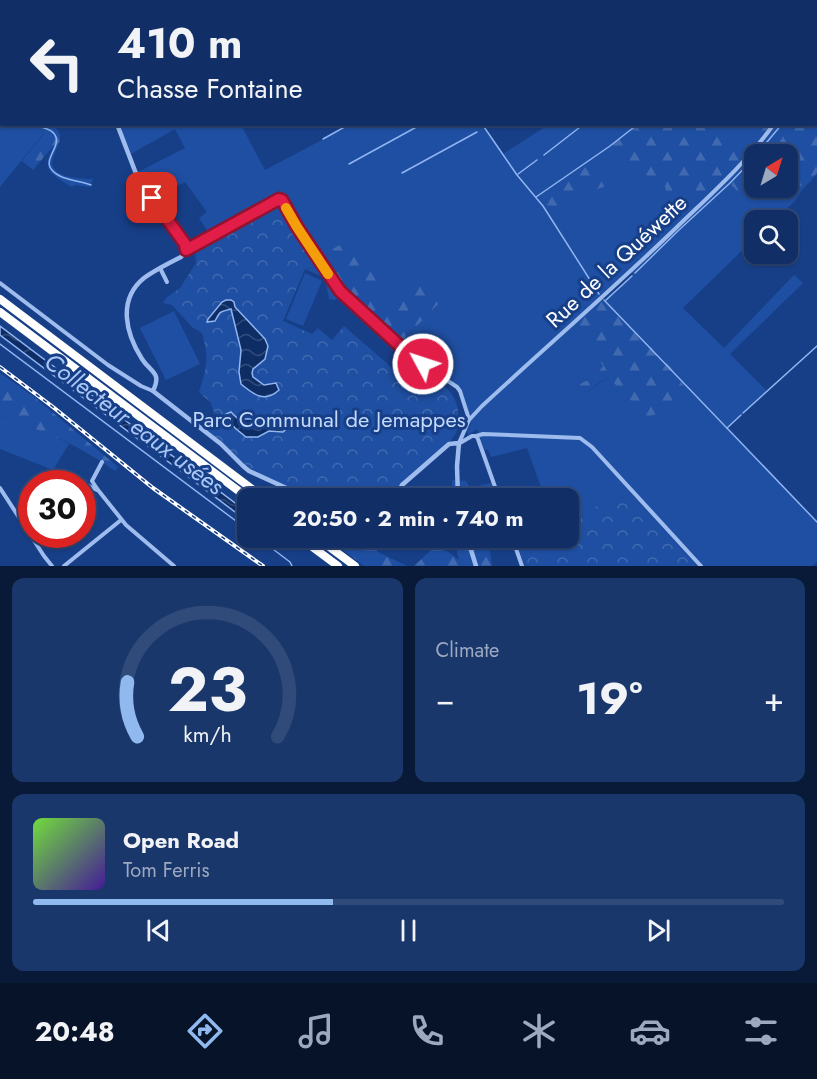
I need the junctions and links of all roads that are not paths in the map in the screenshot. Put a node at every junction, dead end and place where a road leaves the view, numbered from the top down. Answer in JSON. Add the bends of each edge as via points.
{"nodes":[{"id":1,"x":118,"y":126,"type":"edge"},
{"id":2,"x":772,"y":126,"type":"edge"},
{"id":3,"x":186,"y":250,"type":"junction"},
{"id":4,"x":160,"y":268,"type":"junction"},
{"id":5,"x":168,"y":282,"type":"dead end"},
{"id":6,"x":0,"y":283,"type":"edge"},
{"id":7,"x":0,"y":300,"type":"edge"},
{"id":8,"x":0,"y":312,"type":"edge"},
{"id":9,"x":153,"y":391,"type":"junction"},
{"id":10,"x":470,"y":420,"type":"junction"},
{"id":11,"x":476,"y":436,"type":"junction"},
{"id":12,"x":459,"y":443,"type":"junction"},
{"id":13,"x":102,"y":462,"type":"dead end"},
{"id":14,"x":0,"y":488,"type":"edge"},
{"id":15,"x":251,"y":488,"type":"edge"},
{"id":16,"x":286,"y":488,"type":"edge"},
{"id":17,"x":400,"y":488,"type":"edge"},
{"id":18,"x":458,"y":488,"type":"edge"},
{"id":19,"x":495,"y":488,"type":"edge"},
{"id":20,"x":98,"y":490,"type":"joint"},
{"id":21,"x":237,"y":490,"type":"edge"},
{"id":22,"x":122,"y":520,"type":"junction"},
{"id":23,"x":314,"y":548,"type":"edge"},
{"id":24,"x":331,"y":548,"type":"edge"},
{"id":25,"x":470,"y":548,"type":"edge"},
{"id":26,"x":516,"y":548,"type":"edge"},
{"id":27,"x":52,"y":566,"type":"edge"},
{"id":28,"x":64,"y":566,"type":"edge"},
{"id":29,"x":174,"y":566,"type":"edge"},
{"id":30,"x":338,"y":566,"type":"edge"},
{"id":31,"x":355,"y":566,"type":"edge"},
{"id":32,"x":476,"y":566,"type":"edge"},
{"id":33,"x":522,"y":566,"type":"edge"},
{"id":34,"x":701,"y":566,"type":"edge"}],
"edges":[{"from":1,"to":3,"type":"street","via":[[140,180]]},
{"from":2,"to":10,"type":"street","name":"Rue de la Quéwette","via":[[728,178]]},
{"from":3,"to":4,"type":"street"},
{"from":3,"to":10,"type":"street","via":[[282,200],[340,291],[413,358],[457,387]]},
{"from":4,"to":5,"type":"street"},
{"from":4,"to":9,"type":"street","via":[[132,292],[126,316],[140,355],[156,376]]},
{"from":6,"to":9,"type":"street","via":[[108,365]]},
{"from":7,"to":15,"type":"highway"},
{"from":8,"to":21,"type":"highway"},
{"from":9,"to":16,"type":"street","via":[[249,471]]},
{"from":10,"to":12,"type":"street","name":"Rue de la Quéwette"},
{"from":11,"to":12,"type":"street"},
{"from":11,"to":19,"type":"street"},
{"from":11,"to":34,"type":"street","via":[[584,440]]},
{"from":12,"to":17,"type":"street","via":[[449,444]]},
{"from":12,"to":18,"type":"street"},
{"from":13,"to":20,"type":"street","via":[[92,481]]},
{"from":14,"to":27,"type":"street"},
{"from":20,"to":22,"type":"street"},
{"from":22,"to":28,"type":"street"},
{"from":22,"to":29,"type":"street"},
{"from":23,"to":30,"type":"highway"},
{"from":24,"to":31,"type":"highway"},
{"from":25,"to":32,"type":"street"},
{"from":26,"to":33,"type":"street"}]}
